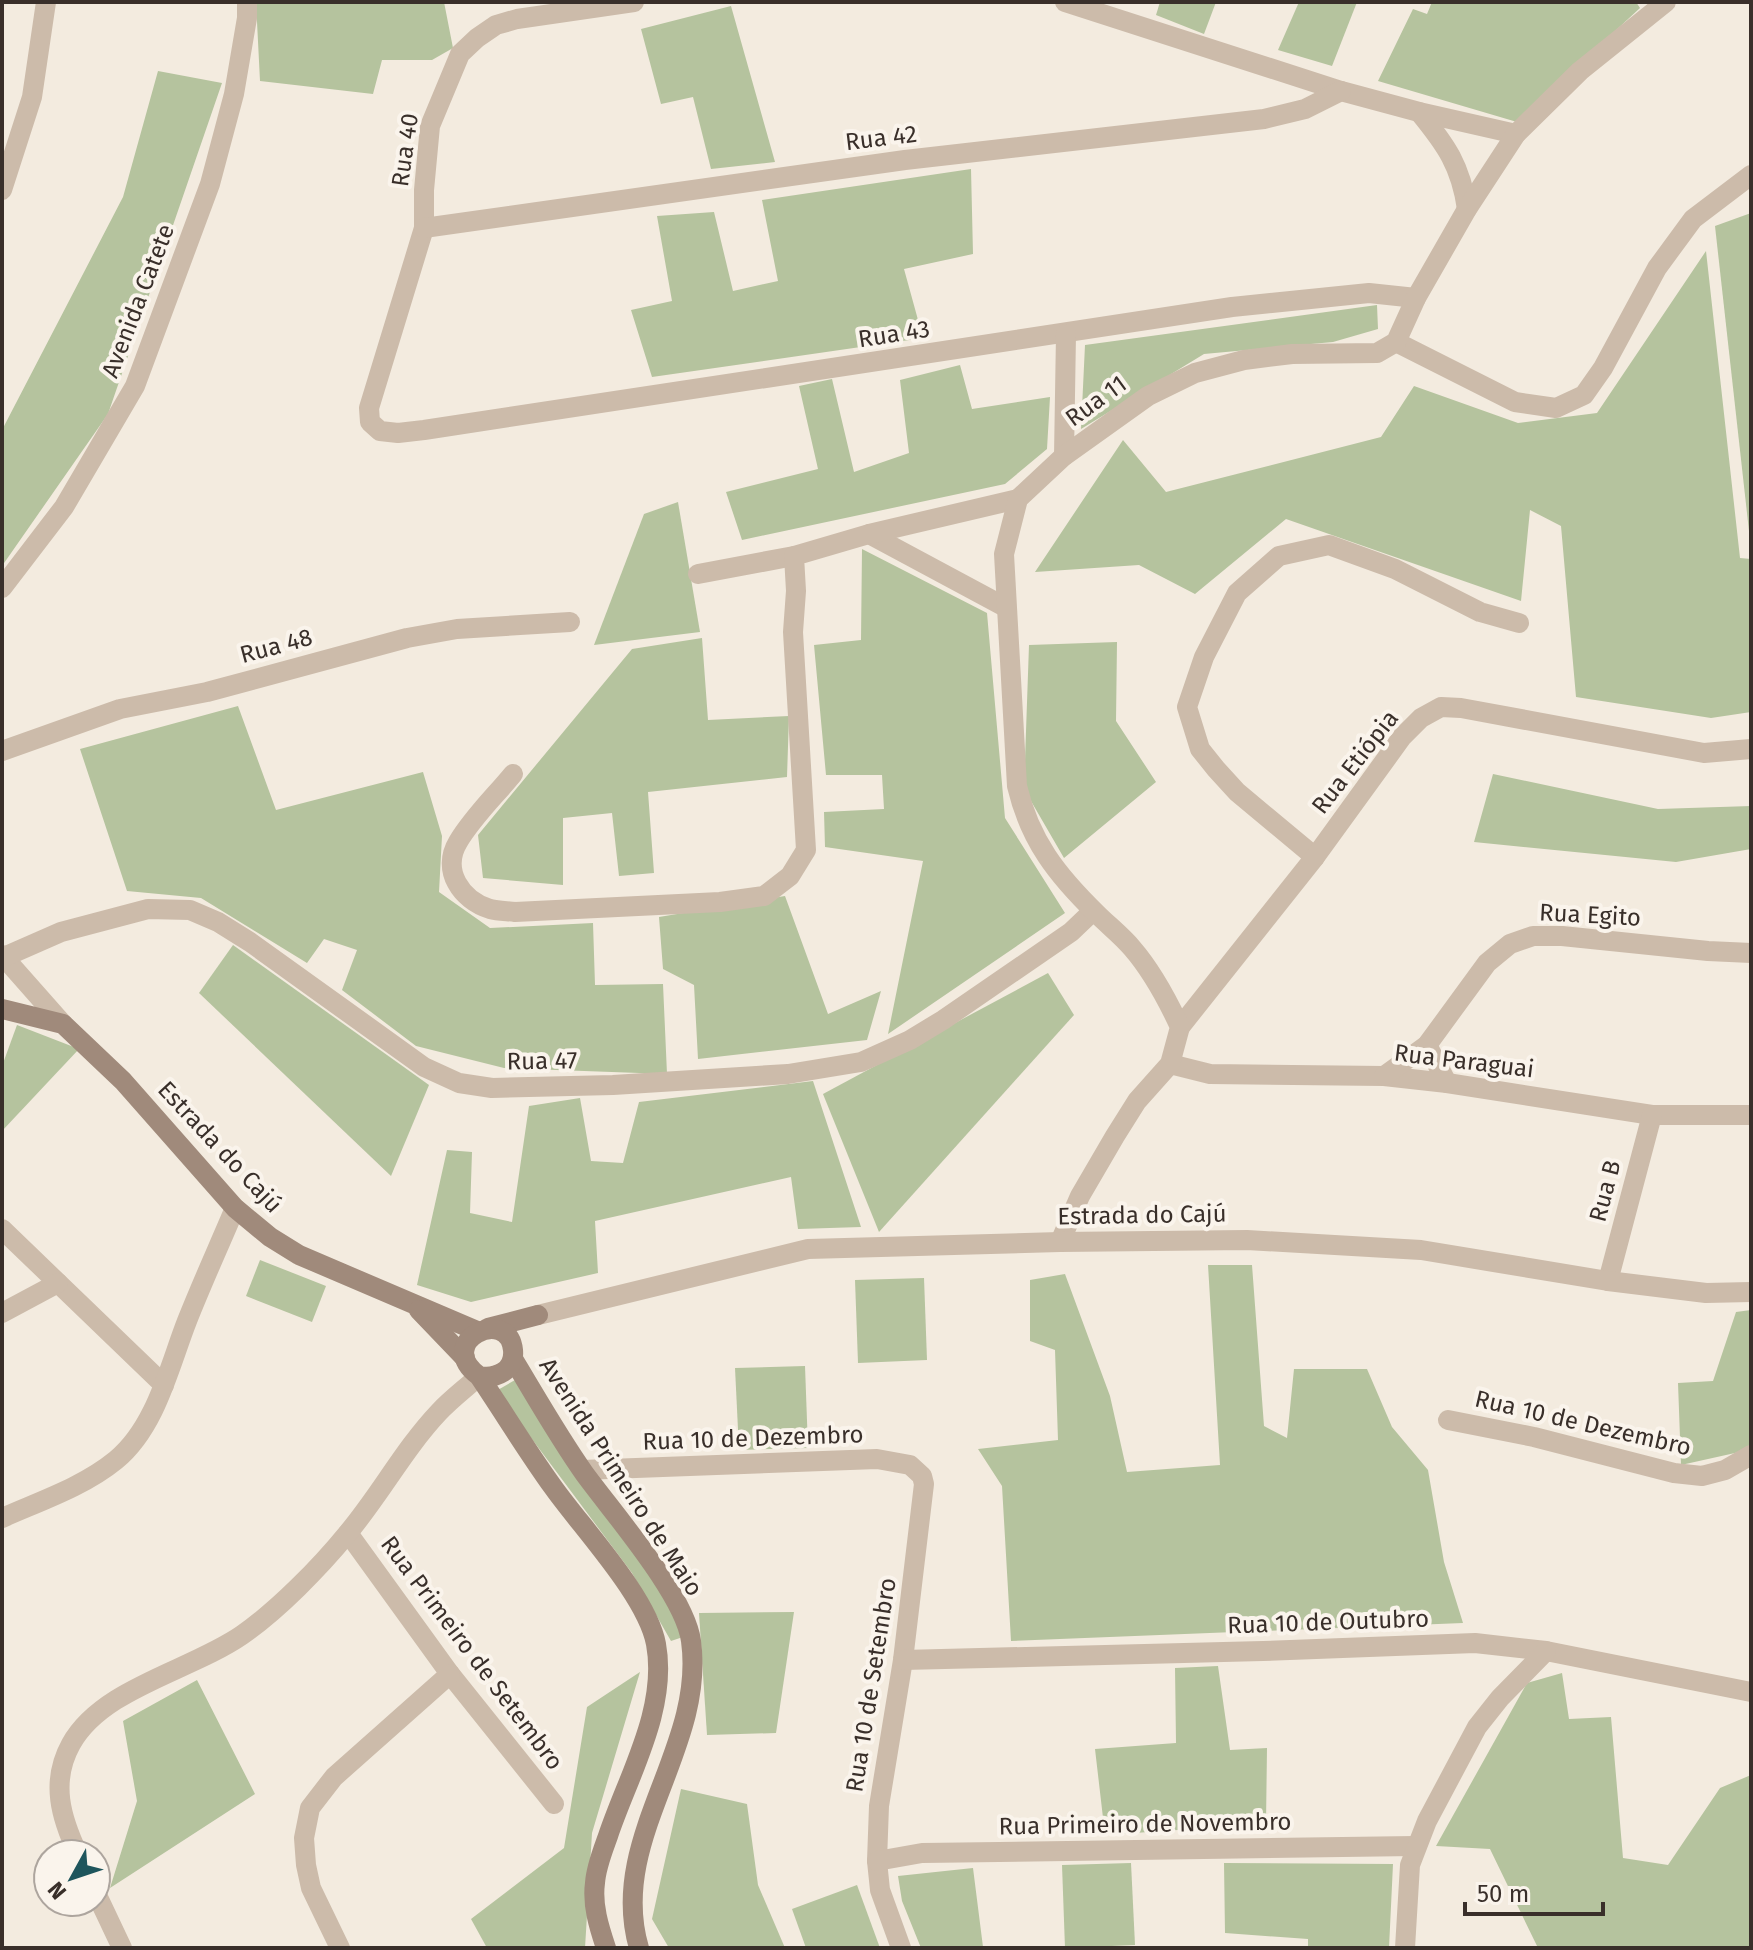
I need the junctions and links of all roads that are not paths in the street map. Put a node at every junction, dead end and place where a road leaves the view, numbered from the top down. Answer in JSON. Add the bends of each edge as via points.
{"nodes":[{"id":1,"x":46,"y":2,"type":"edge"},
{"id":2,"x":247,"y":2,"type":"edge"},
{"id":3,"x":634,"y":2,"type":"edge"},
{"id":4,"x":1065,"y":2,"type":"edge"},
{"id":5,"x":1663,"y":3,"type":"edge"},
{"id":6,"x":1341,"y":91,"type":"junction"},
{"id":7,"x":1419,"y":112,"type":"junction"},
{"id":8,"x":1516,"y":134,"type":"junction"},
{"id":9,"x":1751,"y":175,"type":"edge"},
{"id":10,"x":2,"y":190,"type":"edge"},
{"id":11,"x":1467,"y":209,"type":"junction"},
{"id":12,"x":424,"y":228,"type":"junction"},
{"id":13,"x":1416,"y":298,"type":"junction"},
{"id":14,"x":1066,"y":334,"type":"junction"},
{"id":15,"x":1396,"y":342,"type":"junction"},
{"id":16,"x":380,"y":431,"type":"joint"},
{"id":17,"x":1064,"y":456,"type":"junction"},
{"id":18,"x":1018,"y":499,"type":"junction"},
{"id":19,"x":869,"y":534,"type":"junction"},
{"id":20,"x":794,"y":556,"type":"junction"},
{"id":21,"x":698,"y":574,"type":"dead end"},
{"id":22,"x":2,"y":588,"type":"edge"},
{"id":23,"x":1005,"y":607,"type":"junction"},
{"id":24,"x":570,"y":622,"type":"dead end"},
{"id":25,"x":1519,"y":623,"type":"dead end"},
{"id":26,"x":1751,"y":749,"type":"edge"},
{"id":27,"x":2,"y":751,"type":"edge"},
{"id":28,"x":513,"y":774,"type":"dead end"},
{"id":29,"x":1315,"y":857,"type":"junction"},
{"id":30,"x":1093,"y":911,"type":"junction"},
{"id":31,"x":1751,"y":953,"type":"edge"},
{"id":32,"x":3,"y":956,"type":"edge"},
{"id":33,"x":2,"y":1009,"type":"edge"},
{"id":34,"x":63,"y":1024,"type":"junction"},
{"id":35,"x":1180,"y":1027,"type":"junction"},
{"id":36,"x":1427,"y":1045,"type":"junction"},
{"id":37,"x":1170,"y":1064,"type":"junction"},
{"id":38,"x":1384,"y":1076,"type":"junction"},
{"id":39,"x":1447,"y":1083,"type":"junction"},
{"id":40,"x":1652,"y":1115,"type":"junction"},
{"id":41,"x":1751,"y":1115,"type":"edge"},
{"id":42,"x":235,"y":1208,"type":"junction"},
{"id":43,"x":2,"y":1229,"type":"edge"},
{"id":44,"x":1060,"y":1242,"type":"junction"},
{"id":45,"x":1608,"y":1281,"type":"junction"},
{"id":46,"x":58,"y":1283,"type":"junction"},
{"id":47,"x":1751,"y":1292,"type":"edge"},
{"id":48,"x":414,"y":1304,"type":"junction"},
{"id":49,"x":2,"y":1313,"type":"edge"},
{"id":50,"x":538,"y":1315,"type":"junction"},
{"id":51,"x":482,"y":1330,"type":"junction"},
{"id":52,"x":512,"y":1351,"type":"junction"},
{"id":53,"x":465,"y":1358,"type":"junction"},
{"id":54,"x":479,"y":1376,"type":"junction"},
{"id":55,"x":164,"y":1385,"type":"junction"},
{"id":56,"x":438,"y":1412,"type":"junction"},
{"id":57,"x":1448,"y":1420,"type":"dead end"},
{"id":58,"x":1751,"y":1455,"type":"edge"},
{"id":59,"x":877,"y":1459,"type":"joint"},
{"id":60,"x":582,"y":1470,"type":"junction"},
{"id":61,"x":2,"y":1518,"type":"edge"},
{"id":62,"x":348,"y":1533,"type":"junction"},
{"id":63,"x":1546,"y":1651,"type":"junction"},
{"id":64,"x":903,"y":1660,"type":"junction"},
{"id":65,"x":450,"y":1674,"type":"junction"},
{"id":66,"x":1751,"y":1692,"type":"edge"},
{"id":67,"x":554,"y":1804,"type":"dead end"},
{"id":68,"x":71,"y":1838,"type":"edge"},
{"id":69,"x":1415,"y":1846,"type":"junction"},
{"id":70,"x":877,"y":1861,"type":"junction"},
{"id":71,"x":108,"y":1918,"type":"edge"},
{"id":72,"x":122,"y":1948,"type":"edge"},
{"id":73,"x":340,"y":1948,"type":"edge"},
{"id":74,"x":606,"y":1948,"type":"edge"},
{"id":75,"x":639,"y":1948,"type":"edge"},
{"id":76,"x":901,"y":1948,"type":"edge"},
{"id":77,"x":1405,"y":1948,"type":"edge"}],
"edges":[{"from":1,"to":10,"type":"street","via":[[32,97]]},
{"from":2,"to":22,"type":"street","name":"Avenida Catete","via":[[234,94],[210,184],[135,386],[64,507]]},
{"from":3,"to":12,"type":"street","name":"Rua 40","via":[[496,25],[460,54],[430,126]]},
{"from":4,"to":6,"type":"street"},
{"from":5,"to":8,"type":"street","via":[[1580,71]]},
{"from":6,"to":7,"type":"street"},
{"from":6,"to":12,"type":"street","name":"Rua 42","via":[[1305,109],[1264,119],[905,160]]},
{"from":7,"to":8,"type":"street"},
{"from":7,"to":11,"type":"street","via":[[1443,141],[1463,181]]},
{"from":8,"to":11,"type":"street"},
{"from":9,"to":15,"type":"street","via":[[1693,219],[1657,268],[1584,395],[1556,408],[1515,402]]},
{"from":11,"to":13,"type":"street"},
{"from":12,"to":16,"type":"street","name":"Rua 40","via":[[369,408],[370,422]]},
{"from":13,"to":14,"type":"street","name":"Rua 43","via":[[1369,293],[1232,307]]},
{"from":13,"to":15,"type":"street"},
{"from":14,"to":16,"type":"street","name":"Rua 43","via":[[398,433]]},
{"from":14,"to":17,"type":"street"},
{"from":15,"to":17,"type":"street","name":"Rua 11","via":[[1377,353],[1292,354],[1195,373],[1148,396]]},
{"from":17,"to":18,"type":"street","name":"Rua 11"},
{"from":18,"to":19,"type":"street"},
{"from":18,"to":23,"type":"street","via":[[1004,554]]},
{"from":19,"to":20,"type":"street"},
{"from":19,"to":23,"type":"street"},
{"from":20,"to":21,"type":"street"},
{"from":20,"to":28,"type":"street","via":[[793,632],[806,850],[790,876],[764,896],[720,902],[515,912],[489,908],[456,885],[451,866],[457,843]]},
{"from":23,"to":30,"type":"street","via":[[1017,786],[1025,818],[1039,847]]},
{"from":24,"to":27,"type":"street","name":"Rua 48","via":[[457,629],[407,638],[207,692],[120,709]]},
{"from":25,"to":29,"type":"street","via":[[1480,612],[1395,569],[1329,545],[1279,556],[1237,593],[1204,657],[1187,707],[1200,749],[1216,769]]},
{"from":26,"to":29,"type":"street","name":"Rua Etiópia","via":[[1704,753],[1441,707],[1402,737]]},
{"from":29,"to":35,"type":"street","name":"Rua Etiópia"},
{"from":30,"to":32,"type":"street","name":"Rua 47","via":[[1071,932],[943,1020],[861,1062],[788,1074],[613,1085],[492,1088],[459,1083],[424,1067],[250,942],[190,910],[148,909],[61,932]]},
{"from":30,"to":35,"type":"street","via":[[1132,948]]},
{"from":31,"to":36,"type":"street","name":"Rua Egito","via":[[1533,936],[1510,944],[1487,963]]},
{"from":32,"to":34,"type":"street"},
{"from":33,"to":34,"type":"main road","name":"Estrada do Cajú"},
{"from":34,"to":42,"type":"main road","name":"Estrada do Cajú","via":[[123,1081]]},
{"from":35,"to":37,"type":"street"},
{"from":36,"to":38,"type":"street","name":"Rua Egito"},
{"from":36,"to":39,"type":"street"},
{"from":37,"to":38,"type":"street","name":"Rua Paraguai","via":[[1210,1074]]},
{"from":37,"to":44,"type":"street","via":[[1115,1136]]},
{"from":38,"to":39,"type":"street","name":"Rua Paraguai"},
{"from":39,"to":40,"type":"street","name":"Rua Paraguai"},
{"from":40,"to":41,"type":"street","name":"Rua Paraguai"},
{"from":40,"to":45,"type":"street","name":"Rua B"},
{"from":42,"to":48,"type":"main road","name":"Estrada do Cajú","via":[[299,1255]]},
{"from":42,"to":55,"type":"street"},
{"from":43,"to":46,"type":"street"},
{"from":44,"to":45,"type":"street","name":"Estrada do Cajú","via":[[1247,1240],[1421,1250]]},
{"from":44,"to":50,"type":"street","name":"Estrada do Cajú","via":[[808,1249]]},
{"from":45,"to":47,"type":"street","name":"Estrada do Cajú","via":[[1706,1293]]},
{"from":46,"to":49,"type":"street"},
{"from":46,"to":55,"type":"street"},
{"from":48,"to":51,"type":"main road","name":"Estrada do Cajú"},
{"from":48,"to":53,"type":"main road","name":"Estrada do Cajú"},
{"from":50,"to":51,"type":"main road","name":"Estrada do Cajú"},
{"from":50,"to":52,"type":"main road"},
{"from":51,"to":52,"type":"main road","name":"Estrada do Cajú","via":[[502,1332]]},
{"from":51,"to":53,"type":"main road","via":[[466,1342]]},
{"from":52,"to":54,"type":"main road","via":[[509,1367],[496,1377]]},
{"from":52,"to":60,"type":"main road","name":"Avenida Primeiro de Maio"},
{"from":53,"to":54,"type":"main road","name":"Estrada do Cajú"},
{"from":53,"to":56,"type":"street"},
{"from":54,"to":56,"type":"street"},
{"from":54,"to":74,"type":"main road","via":[[646,1615],[656,1642],[659,1678],[647,1730],[595,1883],[597,1919]]},
{"from":55,"to":61,"type":"street","via":[[118,1459]]},
{"from":56,"to":62,"type":"street"},
{"from":57,"to":58,"type":"street","name":"Rua 10 de Dezembro","via":[[1674,1473],[1702,1476]]},
{"from":59,"to":60,"type":"street","name":"Rua 10 de Dezembro"},
{"from":59,"to":64,"type":"street","name":"Rua 10 de Setembro","via":[[910,1465],[924,1484]]},
{"from":60,"to":75,"type":"main road","name":"Avenida Primeiro de Maio","via":[[658,1574],[691,1639],[692,1686],[680,1736],[632,1879],[632,1926]]},
{"from":62,"to":65,"type":"street","name":"Rua Primeiro de Setembro"},
{"from":62,"to":68,"type":"street","via":[[279,1605],[243,1634],[91,1717],[71,1743],[61,1768],[58,1791]]},
{"from":63,"to":64,"type":"street","name":"Rua 10 de Outubro","via":[[1475,1643]]},
{"from":63,"to":66,"type":"street","name":"Rua 10 de Outubro"},
{"from":63,"to":69,"type":"street","via":[[1477,1727]]},
{"from":64,"to":70,"type":"street","name":"Rua 10 de Setembro","via":[[879,1806]]},
{"from":65,"to":67,"type":"street","name":"Rua Primeiro de Setembro"},
{"from":65,"to":73,"type":"street","via":[[334,1777],[310,1808],[306,1865],[311,1888]]},
{"from":69,"to":70,"type":"street","name":"Rua Primeiro de Novembro","via":[[922,1853]]},
{"from":69,"to":77,"type":"street"},
{"from":70,"to":76,"type":"street","name":"Rua 10 de Setembro","via":[[880,1890]]},
{"from":71,"to":72,"type":"street"}]}
